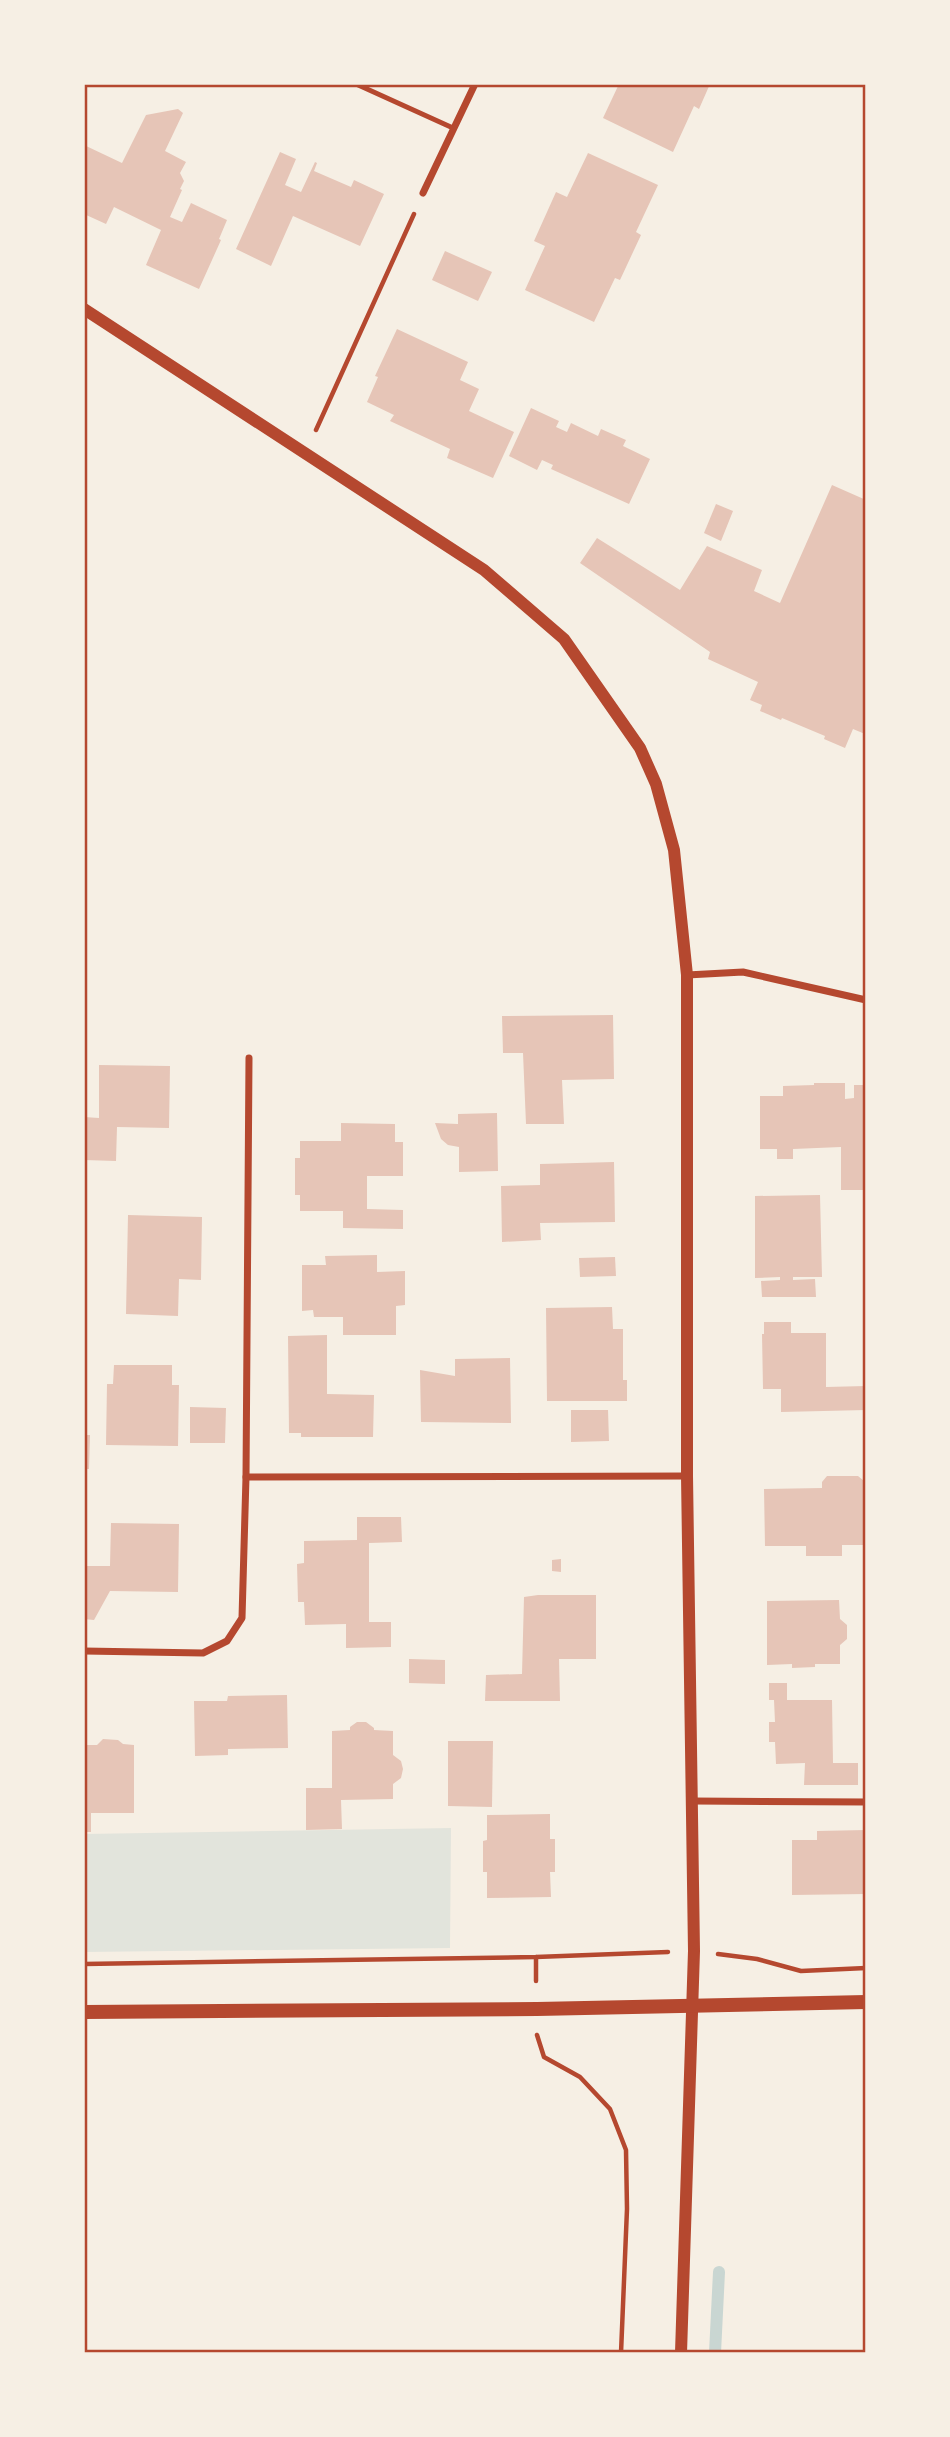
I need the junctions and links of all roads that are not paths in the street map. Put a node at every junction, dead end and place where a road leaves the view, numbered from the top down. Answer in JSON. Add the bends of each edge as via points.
{"nodes":[{"id":1,"x":356,"y":84,"type":"edge"},
{"id":2,"x":475,"y":84,"type":"edge"},
{"id":3,"x":453,"y":128,"type":"junction"},
{"id":4,"x":424,"y":192,"type":"road end"},
{"id":5,"x":84,"y":309,"type":"edge"},
{"id":6,"x":687,"y":975,"type":"junction"},
{"id":7,"x":866,"y":1000,"type":"edge"},
{"id":8,"x":249,"y":1058,"type":"dead end"},
{"id":9,"x":687,"y":1476,"type":"junction"},
{"id":10,"x":246,"y":1477,"type":"junction"},
{"id":11,"x":84,"y":1651,"type":"edge"},
{"id":12,"x":693,"y":1801,"type":"junction"},
{"id":13,"x":866,"y":1802,"type":"edge"},
{"id":14,"x":866,"y":2002,"type":"edge"},
{"id":15,"x":692,"y":2006,"type":"junction"},
{"id":16,"x":84,"y":2012,"type":"edge"},
{"id":17,"x":681,"y":2353,"type":"edge"}],
"edges":[{"from":1,"to":3,"type":"lane"},
{"from":2,"to":3,"type":"street"},
{"from":3,"to":4,"type":"street"},
{"from":5,"to":6,"type":"street","via":[[484,570],[564,639],[640,748],[656,783],[674,850]]},
{"from":6,"to":7,"type":"street","via":[[743,972]]},
{"from":6,"to":9,"type":"street"},
{"from":8,"to":10,"type":"street"},
{"from":9,"to":10,"type":"street"},
{"from":9,"to":12,"type":"street"},
{"from":10,"to":11,"type":"street","via":[[242,1618],[227,1641],[203,1653]]},
{"from":12,"to":13,"type":"street"},
{"from":12,"to":15,"type":"street"},
{"from":14,"to":15,"type":"main road"},
{"from":15,"to":16,"type":"main road"},
{"from":15,"to":17,"type":"street"}]}
